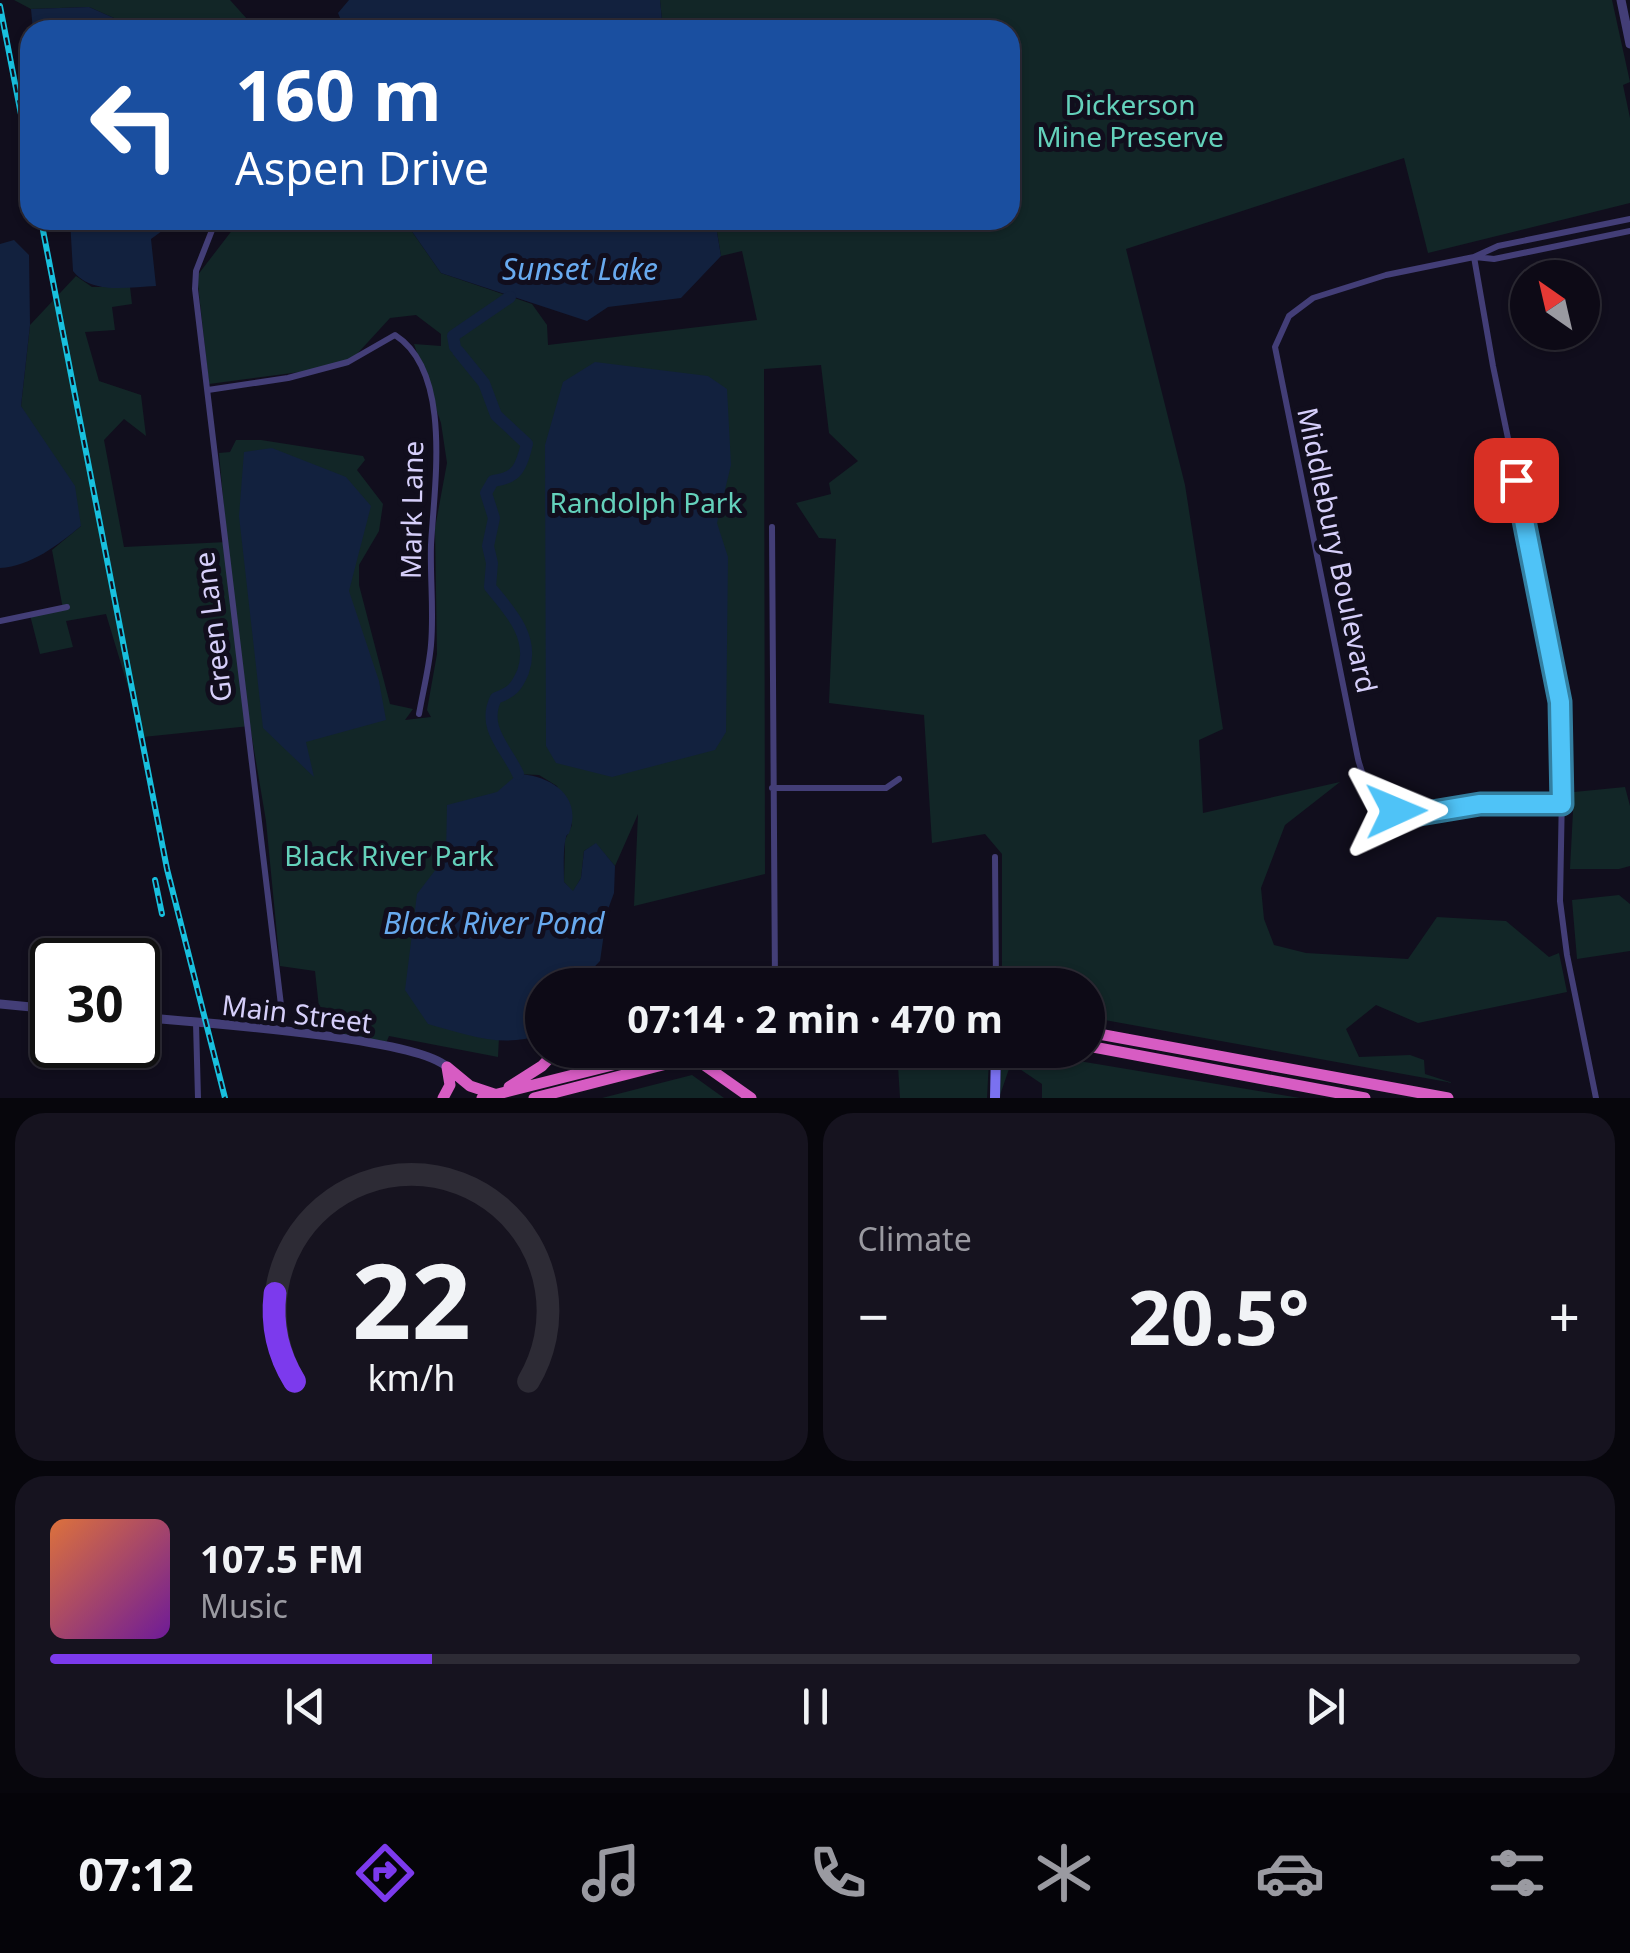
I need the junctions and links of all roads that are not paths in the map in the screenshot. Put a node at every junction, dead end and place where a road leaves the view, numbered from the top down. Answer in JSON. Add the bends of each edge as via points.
{"nodes":[{"id":1,"x":1621,"y":0,"type":"edge"},
{"id":2,"x":1630,"y":44,"type":"edge"},
{"id":3,"x":1630,"y":219,"type":"edge"},
{"id":4,"x":212,"y":230,"type":"edge"},
{"id":5,"x":1630,"y":230,"type":"edge"},
{"id":6,"x":1474,"y":257,"type":"junction"},
{"id":7,"x":208,"y":390,"type":"junction"},
{"id":8,"x":772,"y":527,"type":"dead end"},
{"id":9,"x":68,"y":607,"type":"dead end"},
{"id":10,"x":0,"y":620,"type":"edge"},
{"id":11,"x":420,"y":714,"type":"dead end"},
{"id":12,"x":898,"y":778,"type":"dead end"},
{"id":13,"x":772,"y":788,"type":"junction"},
{"id":14,"x":1562,"y":804,"type":"junction"},
{"id":15,"x":996,"y":857,"type":"dead end"},
{"id":16,"x":775,"y":968,"type":"edge"},
{"id":17,"x":996,"y":968,"type":"edge"},
{"id":18,"x":0,"y":1004,"type":"edge"},
{"id":19,"x":30,"y":1007,"type":"edge"},
{"id":20,"x":160,"y":1019,"type":"edge"},
{"id":21,"x":196,"y":1023,"type":"junction"},
{"id":22,"x":284,"y":1032,"type":"junction"},
{"id":23,"x":1105,"y":1035,"type":"edge"},
{"id":24,"x":1105,"y":1049,"type":"edge"},
{"id":25,"x":447,"y":1067,"type":"junction"},
{"id":26,"x":539,"y":1068,"type":"edge"},
{"id":27,"x":602,"y":1068,"type":"edge"},
{"id":28,"x":639,"y":1068,"type":"edge"},
{"id":29,"x":702,"y":1068,"type":"edge"},
{"id":30,"x":996,"y":1068,"type":"edge"},
{"id":31,"x":732,"y":1092,"type":"edge"},
{"id":32,"x":496,"y":1094,"type":"junction"},
{"id":33,"x":198,"y":1098,"type":"edge"},
{"id":34,"x":443,"y":1098,"type":"edge"},
{"id":35,"x":482,"y":1098,"type":"edge"},
{"id":36,"x":534,"y":1098,"type":"edge"},
{"id":37,"x":751,"y":1098,"type":"edge"},
{"id":38,"x":995,"y":1098,"type":"edge"},
{"id":39,"x":1366,"y":1098,"type":"edge"},
{"id":40,"x":1448,"y":1098,"type":"edge"},
{"id":41,"x":1596,"y":1098,"type":"edge"}],
"edges":[{"from":1,"to":2,"type":"street"},
{"from":3,"to":6,"type":"street","name":"Middlebury Boulevard","via":[[1498,246]]},
{"from":4,"to":7,"type":"street","name":"Green Lane","via":[[196,271]]},
{"from":5,"to":6,"type":"street","name":"Middlebury Boulevard","via":[[1494,259]]},
{"from":6,"to":14,"type":"street","via":[[1555,665]]},
{"from":6,"to":14,"type":"street","name":"Middlebury Boulevard","via":[[1386,275],[1307,301],[1280,328],[1275,356],[1368,788],[1384,805],[1414,815],[1480,804]]},
{"from":7,"to":11,"type":"street","name":"Mark Lane","via":[[348,362],[395,335],[418,356],[438,451],[431,646]]},
{"from":7,"to":22,"type":"street","name":"Green Lane"},
{"from":8,"to":13,"type":"street"},
{"from":9,"to":10,"type":"street"},
{"from":12,"to":13,"type":"street","via":[[886,788]]},
{"from":13,"to":16,"type":"street"},
{"from":14,"to":41,"type":"street","via":[[1562,923]]},
{"from":15,"to":17,"type":"street"},
{"from":18,"to":19,"type":"street"},
{"from":20,"to":21,"type":"street","name":"Main Street"},
{"from":21,"to":22,"type":"street","name":"Main Street"},
{"from":21,"to":33,"type":"street"},
{"from":22,"to":25,"type":"street","name":"Main Street","via":[[428,1054]]},
{"from":23,"to":40,"type":"highway"},
{"from":24,"to":39,"type":"highway"},
{"from":25,"to":32,"type":"highway"},
{"from":25,"to":34,"type":"highway","via":[[450,1085]]},
{"from":26,"to":32,"type":"highway"},
{"from":27,"to":32,"type":"highway"},
{"from":28,"to":36,"type":"highway"},
{"from":29,"to":31,"type":"highway"},
{"from":30,"to":38,"type":"main road"},
{"from":31,"to":37,"type":"highway"},
{"from":32,"to":35,"type":"highway"}]}
